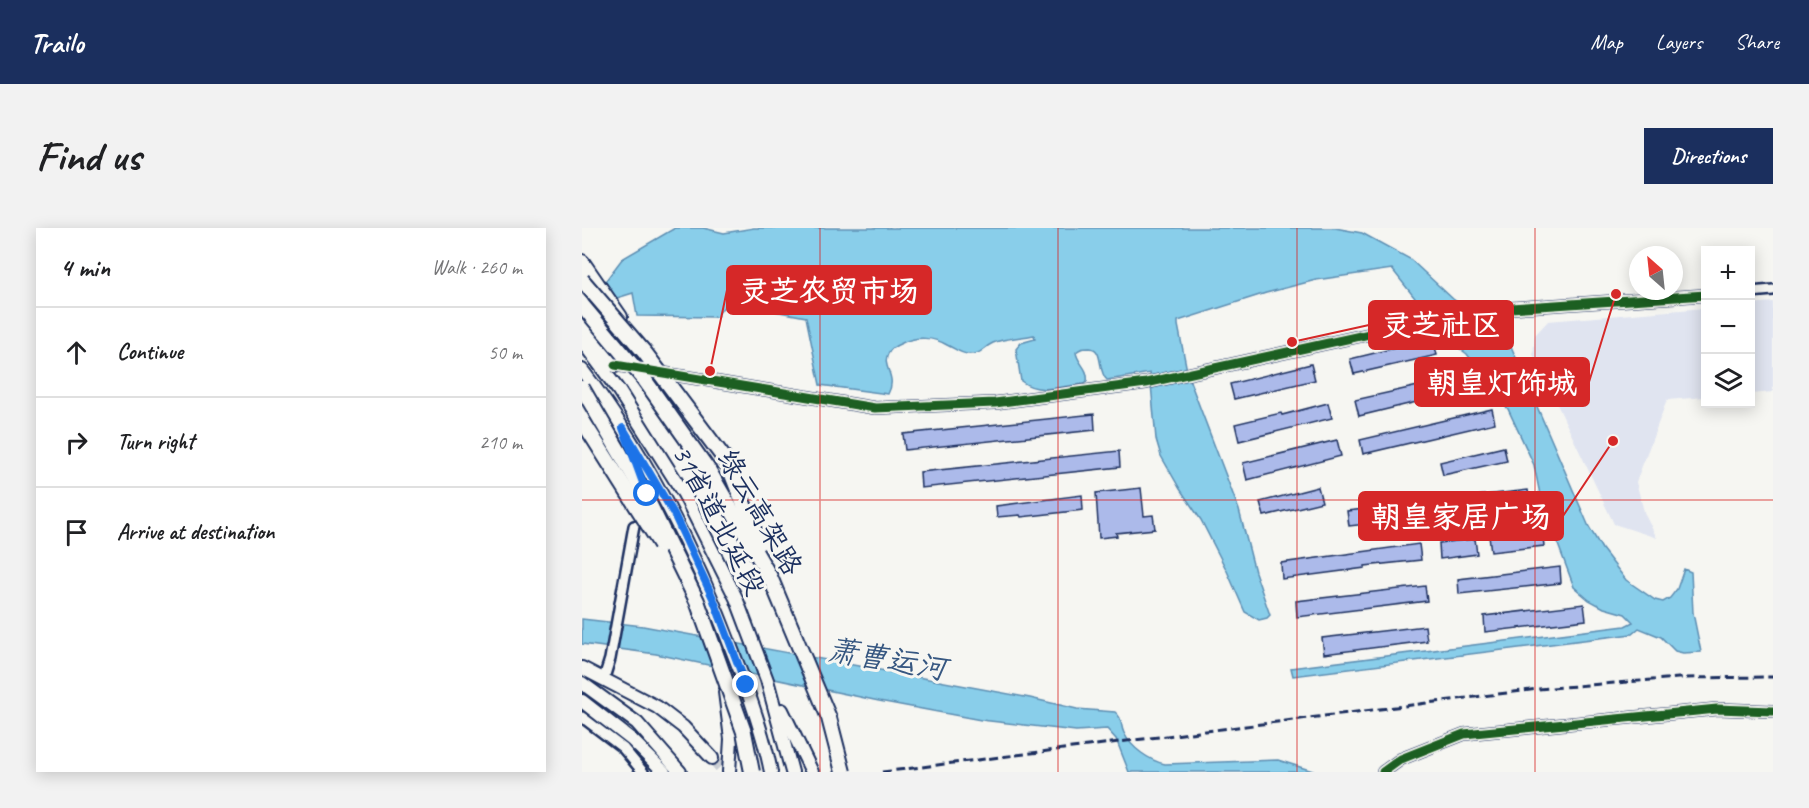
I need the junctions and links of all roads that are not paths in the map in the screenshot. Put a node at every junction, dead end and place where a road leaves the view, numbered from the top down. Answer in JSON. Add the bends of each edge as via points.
{"nodes":[{"id":1,"x":582,"y":262,"type":"edge"},
{"id":2,"x":582,"y":280,"type":"edge"},
{"id":3,"x":1773,"y":291,"type":"edge"},
{"id":4,"x":1755,"y":292,"type":"edge"},
{"id":5,"x":1701,"y":295,"type":"edge"},
{"id":6,"x":582,"y":305,"type":"edge"},
{"id":7,"x":582,"y":325,"type":"edge"},
{"id":8,"x":582,"y":341,"type":"edge"},
{"id":9,"x":645,"y":353,"type":"junction"},
{"id":10,"x":615,"y":365,"type":"joint"},
{"id":11,"x":582,"y":370,"type":"edge"},
{"id":12,"x":582,"y":388,"type":"edge"},
{"id":13,"x":582,"y":420,"type":"edge"},
{"id":14,"x":623,"y":428,"type":"junction"},
{"id":15,"x":633,"y":526,"type":"dead end"},
{"id":16,"x":697,"y":601,"type":"junction"},
{"id":17,"x":582,"y":668,"type":"edge"},
{"id":18,"x":604,"y":678,"type":"junction"},
{"id":19,"x":767,"y":680,"type":"junction"},
{"id":20,"x":582,"y":683,"type":"edge"},
{"id":21,"x":582,"y":701,"type":"edge"},
{"id":22,"x":1773,"y":711,"type":"edge"},
{"id":23,"x":582,"y":717,"type":"edge"},
{"id":24,"x":829,"y":718,"type":"junction"},
{"id":25,"x":712,"y":758,"type":"tunnel mouth"},
{"id":26,"x":644,"y":772,"type":"edge"},
{"id":27,"x":664,"y":772,"type":"edge"},
{"id":28,"x":680,"y":772,"type":"edge"},
{"id":29,"x":729,"y":772,"type":"edge"},
{"id":30,"x":752,"y":772,"type":"edge"},
{"id":31,"x":771,"y":772,"type":"edge"},
{"id":32,"x":792,"y":772,"type":"edge"},
{"id":33,"x":812,"y":772,"type":"edge"},
{"id":34,"x":843,"y":772,"type":"edge"},
{"id":35,"x":1383,"y":772,"type":"edge"}],
"edges":[{"from":1,"to":9,"type":"highway","bridge":true},
{"from":2,"to":9,"type":"highway","bridge":true},
{"from":3,"to":4,"type":"street"},
{"from":5,"to":10,"type":"street","via":[[1481,312],[1146,383],[995,403],[875,408]]},
{"from":6,"to":24,"type":"highway","name":"绿云高架路","bridge":true,"via":[[644,379],[709,471],[770,577]]},
{"from":7,"to":10,"type":"highway"},
{"from":8,"to":19,"type":"main road","name":"31省道北延段","via":[[619,391],[684,494],[736,598]]},
{"from":9,"to":24,"type":"highway","bridge":true,"via":[[727,462]]},
{"from":11,"to":14,"type":"main road"},
{"from":12,"to":16,"type":"highway","bridge":true,"via":[[647,499]]},
{"from":13,"to":16,"type":"highway","bridge":true},
{"from":14,"to":29,"type":"main road","bridge":true,"via":[[647,494],[692,594],[727,697]]},
{"from":14,"to":31,"type":"main road","via":[[674,514],[713,598],[746,685]]},
{"from":15,"to":18,"type":"street"},
{"from":16,"to":30,"type":"highway","bridge":true,"via":[[744,732]]},
{"from":17,"to":18,"type":"main road"},
{"from":18,"to":25,"type":"main road","via":[[657,707],[683,727]]},
{"from":19,"to":32,"type":"main road","name":"31省道北延段"},
{"from":19,"to":33,"type":"main road"},
{"from":20,"to":28,"type":"main road","via":[[637,723]]},
{"from":21,"to":27,"type":"main road","via":[[632,740]]},
{"from":22,"to":35,"type":"street","via":[[1717,709],[1464,734],[1401,759]]},
{"from":23,"to":26,"type":"street","via":[[623,748]]},
{"from":24,"to":34,"type":"highway","name":"绿云高架路","bridge":true}]}
